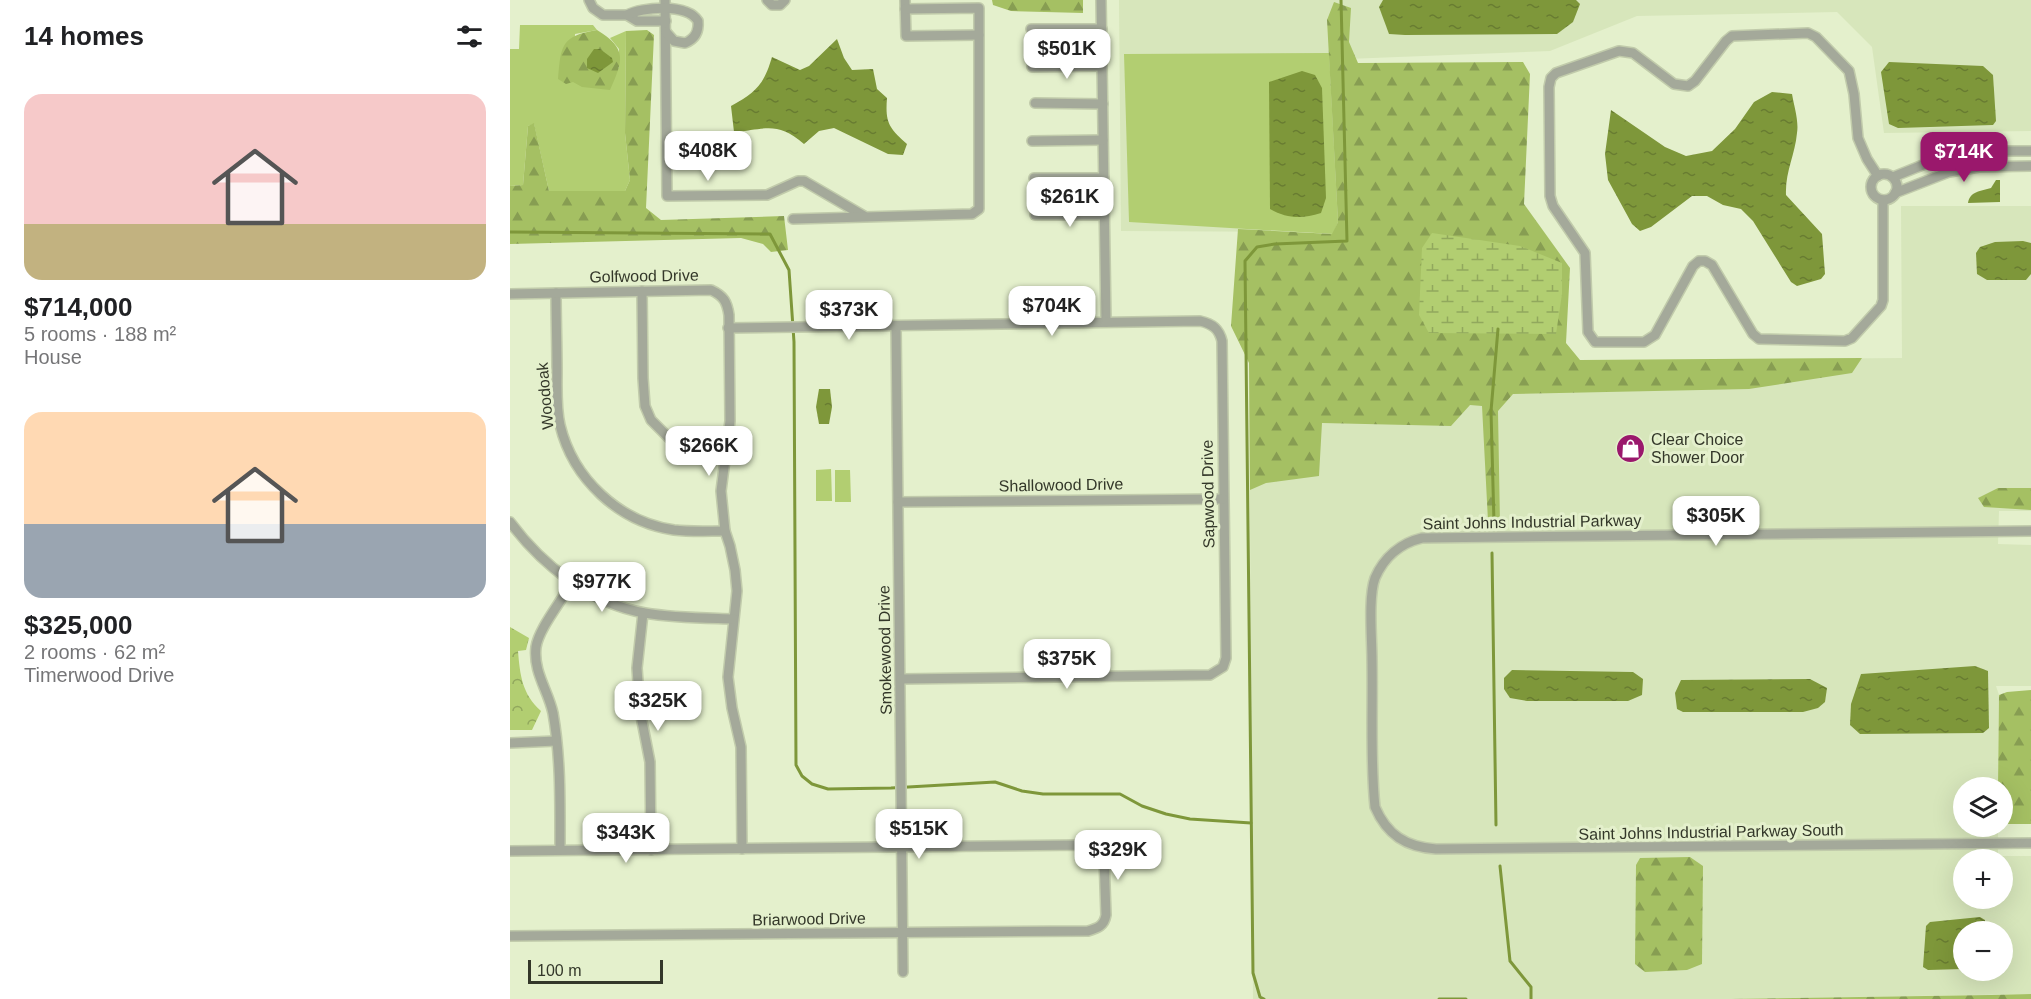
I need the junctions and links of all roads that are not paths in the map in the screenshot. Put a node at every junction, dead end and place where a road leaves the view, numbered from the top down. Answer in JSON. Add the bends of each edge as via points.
{"nodes":[{"id":1,"x":590,"y":0,"type":"edge"},
{"id":2,"x":767,"y":0,"type":"edge"},
{"id":3,"x":785,"y":0,"type":"edge"},
{"id":4,"x":1101,"y":0,"type":"edge"},
{"id":5,"x":905,"y":4,"type":"edge"},
{"id":6,"x":665,"y":5,"type":"edge"},
{"id":7,"x":627,"y":15,"type":"junction"},
{"id":8,"x":666,"y":21,"type":"junction"},
{"id":9,"x":1031,"y":29,"type":"dead end"},
{"id":10,"x":1102,"y":29,"type":"junction"},
{"id":11,"x":666,"y":32,"type":"junction"},
{"id":12,"x":979,"y":34,"type":"junction"},
{"id":13,"x":1102,"y":66,"type":"junction"},
{"id":14,"x":1032,"y":67,"type":"dead end"},
{"id":15,"x":1035,"y":104,"type":"dead end"},
{"id":16,"x":1103,"y":104,"type":"junction"},
{"id":17,"x":1103,"y":140,"type":"junction"},
{"id":18,"x":1032,"y":141,"type":"dead end"},
{"id":19,"x":2031,"y":151,"type":"edge"},
{"id":20,"x":2031,"y":166,"type":"edge"},
{"id":21,"x":1878,"y":176,"type":"junction"},
{"id":22,"x":1893,"y":177,"type":"junction"},
{"id":23,"x":1034,"y":178,"type":"dead end"},
{"id":24,"x":1104,"y":178,"type":"junction"},
{"id":25,"x":1895,"y":193,"type":"junction"},
{"id":26,"x":1883,"y":200,"type":"junction"},
{"id":27,"x":1035,"y":215,"type":"dead end"},
{"id":28,"x":1104,"y":215,"type":"junction"},
{"id":29,"x":866,"y":217,"type":"junction"},
{"id":30,"x":793,"y":219,"type":"dead end"},
{"id":31,"x":642,"y":291,"type":"junction"},
{"id":32,"x":556,"y":293,"type":"junction"},
{"id":33,"x":510,"y":294,"type":"edge"},
{"id":34,"x":1106,"y":322,"type":"junction"},
{"id":35,"x":896,"y":327,"type":"junction"},
{"id":36,"x":728,"y":328,"type":"junction"},
{"id":37,"x":727,"y":443,"type":"junction"},
{"id":38,"x":1223,"y":499,"type":"junction"},
{"id":39,"x":898,"y":502,"type":"junction"},
{"id":40,"x":510,"y":522,"type":"edge"},
{"id":41,"x":725,"y":531,"type":"junction"},
{"id":42,"x":2031,"y":531,"type":"edge"},
{"id":43,"x":572,"y":584,"type":"junction"},
{"id":44,"x":643,"y":613,"type":"junction"},
{"id":45,"x":733,"y":619,"type":"junction"},
{"id":46,"x":901,"y":679,"type":"junction"},
{"id":47,"x":556,"y":741,"type":"junction"},
{"id":48,"x":510,"y":743,"type":"edge"},
{"id":49,"x":1394,"y":835,"type":"joint"},
{"id":50,"x":2031,"y":843,"type":"edge"},
{"id":51,"x":901,"y":847,"type":"junction"},
{"id":52,"x":742,"y":849,"type":"junction"},
{"id":53,"x":560,"y":850,"type":"junction"},
{"id":54,"x":651,"y":850,"type":"junction"},
{"id":55,"x":510,"y":851,"type":"edge"},
{"id":56,"x":902,"y":933,"type":"junction"},
{"id":57,"x":510,"y":936,"type":"edge"},
{"id":58,"x":903,"y":972,"type":"dead end"}],
"edges":[{"from":1,"to":7,"type":"street","via":[[603,15]]},
{"from":2,"to":3,"type":"street","via":[[772,5]]},
{"from":4,"to":10,"type":"street"},
{"from":5,"to":12,"type":"street","via":[[979,8]]},
{"from":5,"to":12,"type":"street","via":[[906,36]]},
{"from":6,"to":7,"type":"street"},
{"from":6,"to":8,"type":"street"},
{"from":6,"to":11,"type":"street","via":[[695,16],[698,27],[694,37],[685,43],[674,41]]},
{"from":7,"to":8,"type":"street","via":[[637,21]]},
{"from":8,"to":11,"type":"street"},
{"from":9,"to":10,"type":"street"},
{"from":10,"to":13,"type":"street"},
{"from":11,"to":29,"type":"street","via":[[667,196],[767,195],[804,181]]},
{"from":12,"to":29,"type":"street","via":[[979,209],[972,214]]},
{"from":13,"to":14,"type":"street"},
{"from":13,"to":16,"type":"street"},
{"from":15,"to":16,"type":"street"},
{"from":16,"to":17,"type":"street"},
{"from":17,"to":18,"type":"street"},
{"from":17,"to":24,"type":"street"},
{"from":19,"to":22,"type":"street","via":[[1966,151]]},
{"from":20,"to":25,"type":"street","via":[[1949,172]]},
{"from":21,"to":22,"type":"street"},
{"from":21,"to":26,"type":"street","via":[[1871,190]]},
{"from":21,"to":26,"type":"street","via":[[1858,138],[1849,71],[1808,33],[1732,36],[1688,86],[1674,84],[1628,51],[1556,73],[1551,78],[1550,196],[1585,253],[1588,332],[1595,342],[1649,341],[1699,261],[1712,265],[1759,339],[1852,338],[1883,300]]},
{"from":22,"to":25,"type":"street"},
{"from":23,"to":24,"type":"street"},
{"from":24,"to":28,"type":"street"},
{"from":25,"to":26,"type":"street"},
{"from":27,"to":28,"type":"street"},
{"from":28,"to":34,"type":"street"},
{"from":29,"to":30,"type":"street"},
{"from":31,"to":32,"type":"street","name":"Golfwood Drive"},
{"from":31,"to":36,"type":"street","name":"Golfwood Drive","via":[[711,290],[721,294],[727,303]]},
{"from":31,"to":37,"type":"street","via":[[643,378],[645,406],[651,420],[670,439],[692,444]]},
{"from":32,"to":33,"type":"street","name":"Golfwood Drive"},
{"from":32,"to":41,"type":"street","name":"Woodoak","via":[[560,423],[566,444],[583,475],[610,502],[650,525],[674,530]]},
{"from":34,"to":35,"type":"street"},
{"from":34,"to":38,"type":"street","name":"Sapwood Drive","via":[[1200,321],[1211,323],[1220,333]]},
{"from":35,"to":36,"type":"street"},
{"from":35,"to":39,"type":"street","name":"Smokewood Drive"},
{"from":36,"to":37,"type":"street","name":"Golfwood Drive"},
{"from":37,"to":41,"type":"street","name":"Golfwood Drive","via":[[721,491]]},
{"from":38,"to":39,"type":"street","name":"Shallowood Drive"},
{"from":38,"to":46,"type":"street","name":"Sapwood Drive","via":[[1226,658],[1224,667],[1210,675]]},
{"from":39,"to":46,"type":"street","name":"Smokewood Drive"},
{"from":40,"to":43,"type":"street","via":[[537,554]]},
{"from":41,"to":45,"type":"street","name":"Golfwood Drive","via":[[735,570]]},
{"from":42,"to":49,"type":"street","name":"Saint Johns Industrial Parkway","via":[[1439,537],[1415,540],[1396,549],[1375,578],[1372,621],[1375,807]]},
{"from":43,"to":44,"type":"street"},
{"from":43,"to":47,"type":"street","via":[[536,645],[537,671],[550,699]]},
{"from":44,"to":45,"type":"street"},
{"from":44,"to":54,"type":"street","via":[[637,668],[650,762]]},
{"from":45,"to":52,"type":"street","name":"Golfwood Drive","via":[[728,677],[741,747]]},
{"from":46,"to":51,"type":"street","name":"Smokewood Drive"},
{"from":47,"to":48,"type":"street"},
{"from":47,"to":53,"type":"street"},
{"from":49,"to":50,"type":"street","name":"Saint Johns Industrial Parkway South","via":[[1420,848],[1436,849]]},
{"from":51,"to":52,"type":"street"},
{"from":51,"to":56,"type":"street","name":"Smokewood Drive"},
{"from":51,"to":56,"type":"street","name":"Briarwood Drive","via":[[1098,847],[1104,857],[1105,921],[1088,931]]},
{"from":52,"to":54,"type":"street"},
{"from":53,"to":54,"type":"street"},
{"from":53,"to":55,"type":"street"},
{"from":56,"to":57,"type":"street","name":"Briarwood Drive"},
{"from":56,"to":58,"type":"street","name":"Smokewood Drive"}]}
